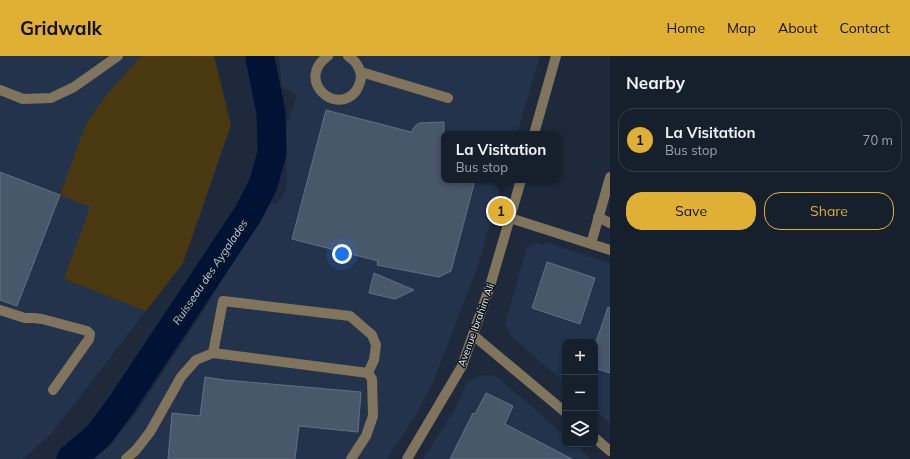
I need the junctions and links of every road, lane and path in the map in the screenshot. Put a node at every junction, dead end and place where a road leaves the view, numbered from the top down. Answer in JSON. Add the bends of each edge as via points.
{"nodes":[{"id":1,"x":118,"y":56,"type":"edge"},
{"id":2,"x":556,"y":56,"type":"edge"},
{"id":3,"x":324,"y":57,"type":"edge"},
{"id":4,"x":351,"y":57,"type":"edge"},
{"id":5,"x":360,"y":72,"type":"junction"},
{"id":6,"x":0,"y":90,"type":"edge"},
{"id":7,"x":448,"y":98,"type":"dead end"},
{"id":8,"x":535,"y":131,"type":"edge"},
{"id":9,"x":610,"y":177,"type":"edge"},
{"id":10,"x":520,"y":183,"type":"edge"},
{"id":11,"x":598,"y":217,"type":"junction"},
{"id":12,"x":510,"y":218,"type":"junction"},
{"id":13,"x":610,"y":223,"type":"edge"},
{"id":14,"x":590,"y":244,"type":"junction"},
{"id":15,"x":610,"y":250,"type":"edge"},
{"id":16,"x":0,"y":310,"type":"edge"},
{"id":17,"x":473,"y":335,"type":"junction"},
{"id":18,"x":213,"y":353,"type":"junction"},
{"id":19,"x":368,"y":373,"type":"junction"},
{"id":20,"x":53,"y":390,"type":"dead end"},
{"id":21,"x":564,"y":411,"type":"edge"},
{"id":22,"x":598,"y":441,"type":"edge"},
{"id":23,"x":610,"y":451,"type":"edge"},
{"id":24,"x":126,"y":459,"type":"edge"},
{"id":25,"x":351,"y":459,"type":"edge"},
{"id":26,"x":406,"y":459,"type":"edge"}],
"edges":[{"from":1,"to":6,"type":"street","via":[[74,87],[51,98],[23,99]]},
{"from":2,"to":8,"type":"street"},
{"from":3,"to":5,"type":"street","via":[[315,74],[316,82],[324,95],[331,98],[339,100],[354,93],[359,87]]},
{"from":4,"to":5,"type":"street","via":[[358,64]]},
{"from":5,"to":7,"type":"street"},
{"from":9,"to":11,"type":"street"},
{"from":10,"to":12,"type":"street","name":"Avenue Ibrahim Ali"},
{"from":11,"to":13,"type":"street"},
{"from":11,"to":14,"type":"street"},
{"from":12,"to":14,"type":"street"},
{"from":12,"to":17,"type":"street","name":"Avenue Ibrahim Ali"},
{"from":14,"to":15,"type":"street"},
{"from":16,"to":20,"type":"street","via":[[24,318],[42,319],[90,334],[90,339]]},
{"from":17,"to":21,"type":"street"},
{"from":17,"to":26,"type":"street","name":"Avenue Ibrahim Ali","via":[[462,366]]},
{"from":18,"to":19,"type":"street"},
{"from":18,"to":19,"type":"street","via":[[223,301],[350,316],[372,335],[376,345],[374,360]]},
{"from":18,"to":24,"type":"street","via":[[196,360],[181,377],[150,432]]},
{"from":19,"to":25,"type":"street","via":[[372,379],[373,416],[366,436]]},
{"from":22,"to":23,"type":"street"}]}
